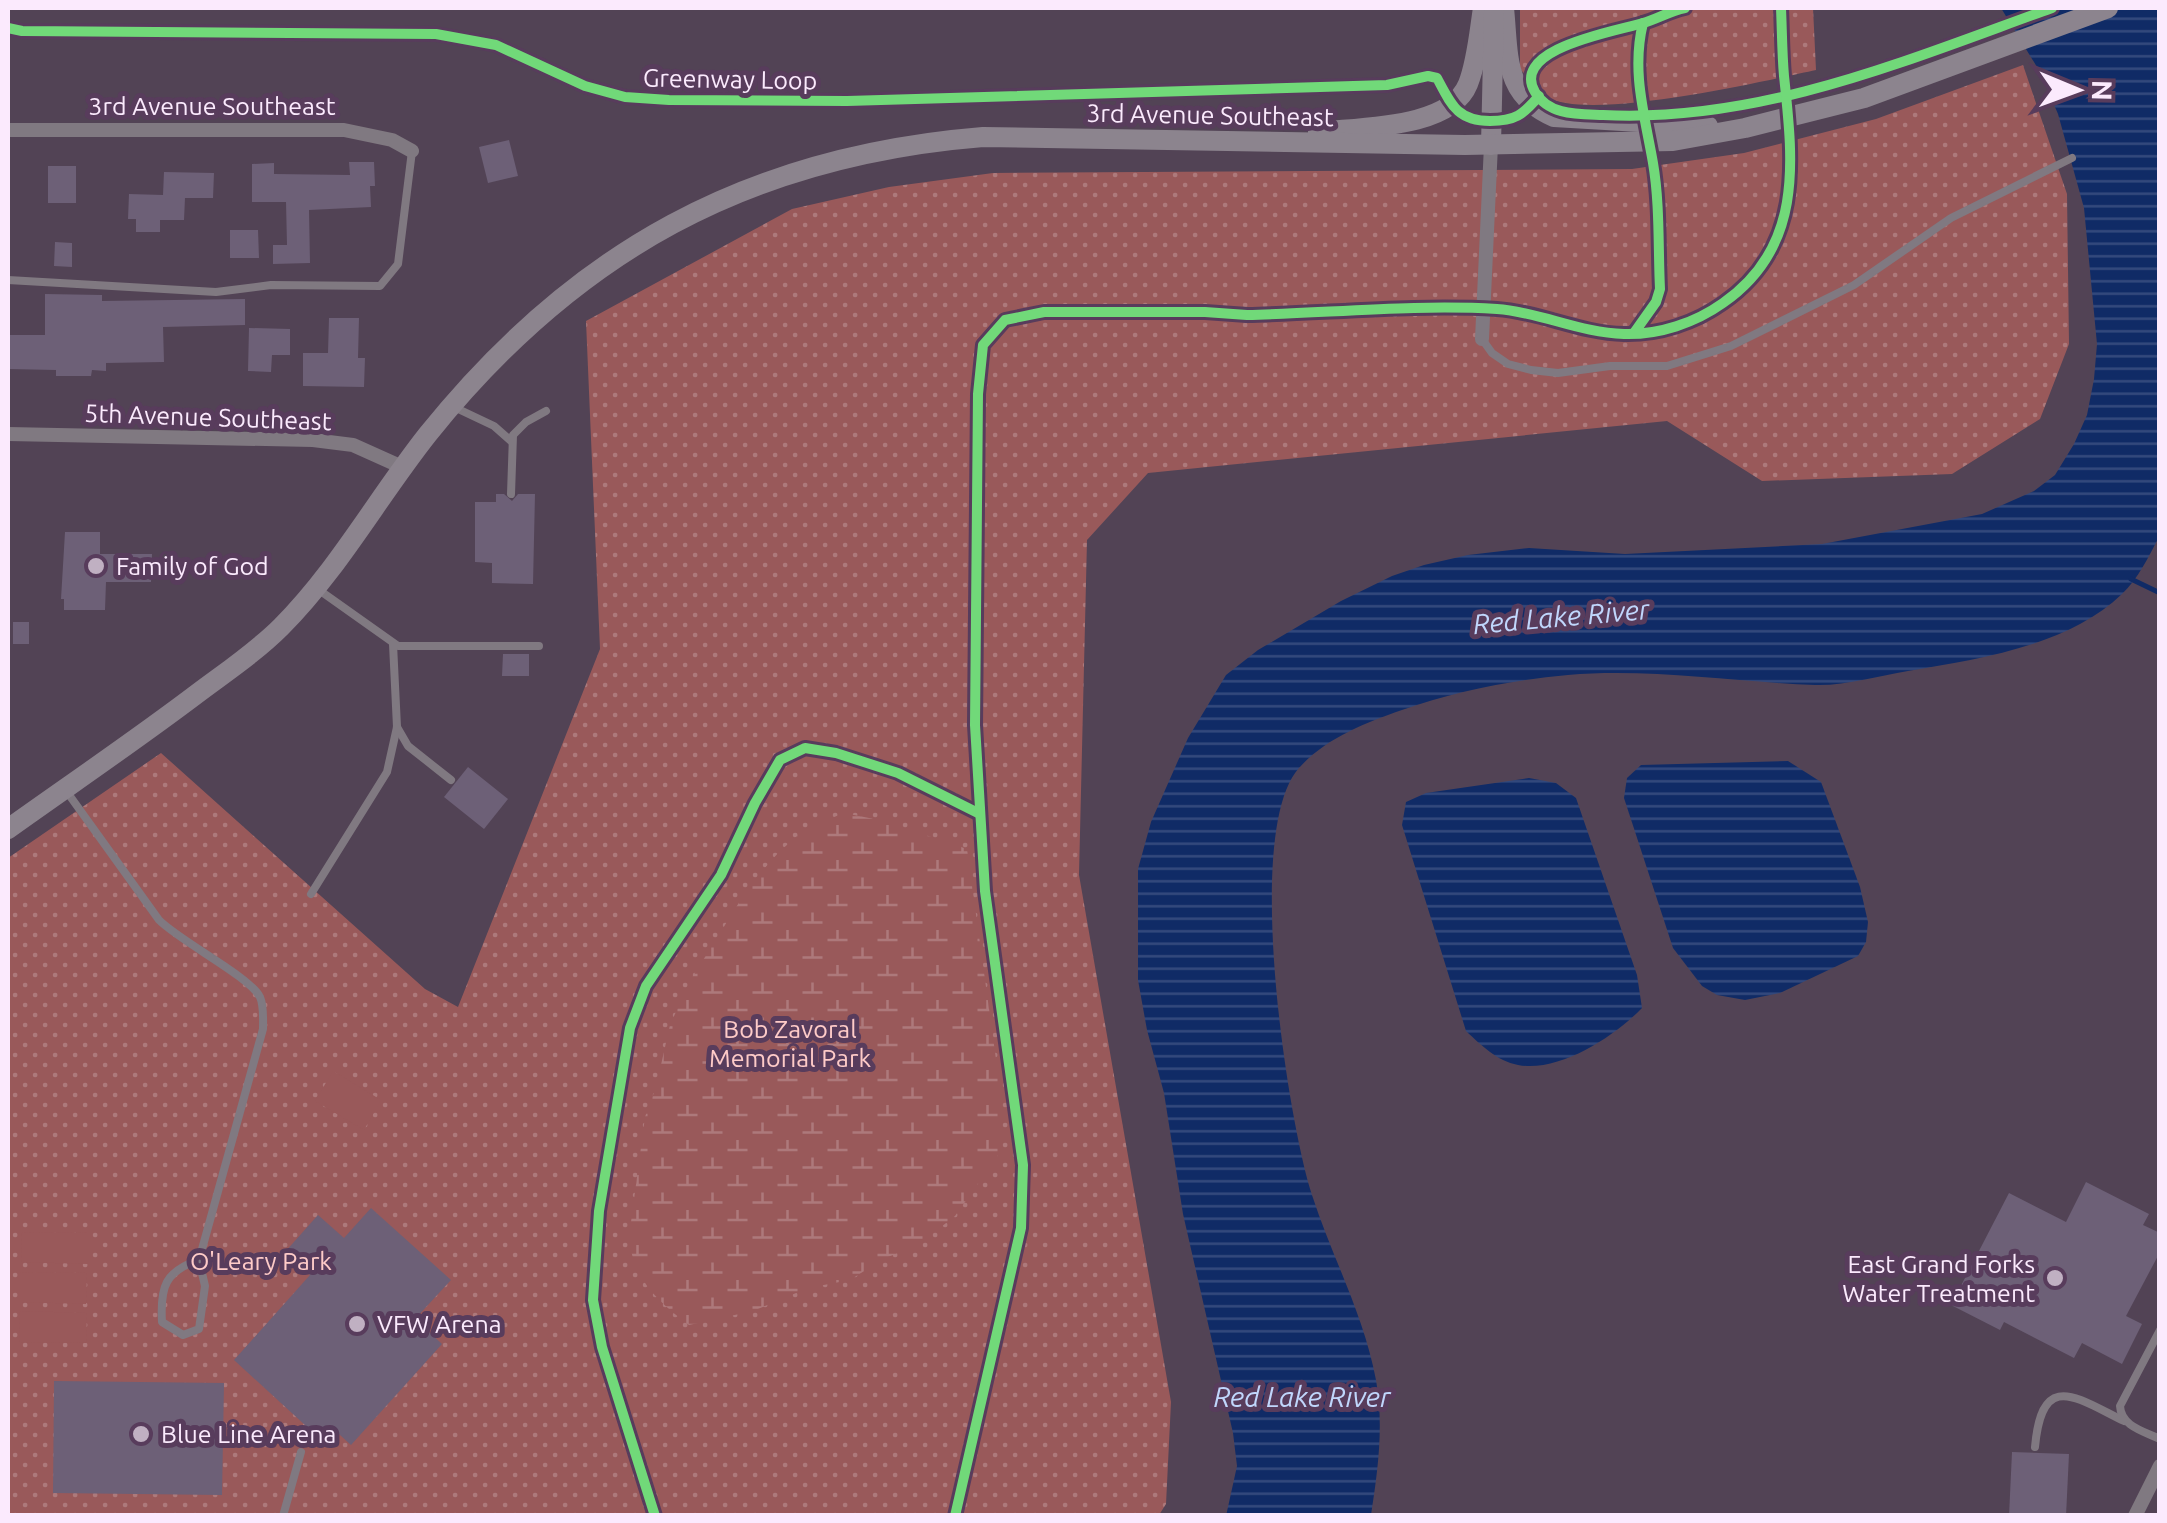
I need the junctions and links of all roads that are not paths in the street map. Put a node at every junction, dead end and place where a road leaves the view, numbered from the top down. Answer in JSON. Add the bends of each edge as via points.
{"nodes":[{"id":1,"x":1483,"y":8,"type":"edge"},
{"id":2,"x":1494,"y":8,"type":"edge"},
{"id":3,"x":1504,"y":8,"type":"edge"},
{"id":4,"x":2108,"y":8,"type":"edge"},
{"id":5,"x":8,"y":130,"type":"edge"},
{"id":6,"x":1646,"y":133,"type":"junction"},
{"id":7,"x":1253,"y":141,"type":"junction"},
{"id":8,"x":1491,"y":145,"type":"junction"},
{"id":9,"x":412,"y":151,"type":"joint"},
{"id":10,"x":2072,"y":158,"type":"dead end"},
{"id":11,"x":8,"y":280,"type":"edge"},
{"id":12,"x":1482,"y":339,"type":"joint"},
{"id":13,"x":452,"y":406,"type":"junction"},
{"id":14,"x":546,"y":411,"type":"dead end"},
{"id":15,"x":8,"y":434,"type":"edge"},
{"id":16,"x":511,"y":441,"type":"junction"},
{"id":17,"x":402,"y":468,"type":"junction"},
{"id":18,"x":511,"y":494,"type":"dead end"},
{"id":19,"x":316,"y":588,"type":"junction"},
{"id":20,"x":393,"y":644,"type":"junction"},
{"id":21,"x":539,"y":646,"type":"dead end"},
{"id":22,"x":397,"y":728,"type":"junction"},
{"id":23,"x":451,"y":780,"type":"dead end"},
{"id":24,"x":64,"y":789,"type":"junction"},
{"id":25,"x":8,"y":829,"type":"edge"},
{"id":26,"x":311,"y":894,"type":"dead end"},
{"id":27,"x":198,"y":1260,"type":"junction"},
{"id":28,"x":2160,"y":1330,"type":"edge"},
{"id":29,"x":2124,"y":1421,"type":"junction"},
{"id":30,"x":2160,"y":1440,"type":"edge"},
{"id":31,"x":2035,"y":1447,"type":"dead end"},
{"id":32,"x":301,"y":1452,"type":"dead end"},
{"id":33,"x":2160,"y":1466,"type":"edge"},
{"id":34,"x":283,"y":1516,"type":"edge"},
{"id":35,"x":2135,"y":1516,"type":"edge"}],
"edges":[{"from":1,"to":7,"type":"street","via":[[1467,86],[1454,106],[1433,116]]},
{"from":2,"to":8,"type":"street"},
{"from":3,"to":6,"type":"street","via":[[1511,74],[1532,105],[1554,116]]},
{"from":4,"to":6,"type":"street","name":"3rd Avenue Southeast","via":[[1864,98],[1745,128]]},
{"from":5,"to":9,"type":"street","name":"3rd Avenue Southeast","via":[[344,130]]},
{"from":6,"to":8,"type":"street","name":"3rd Avenue Southeast"},
{"from":7,"to":8,"type":"street","name":"3rd Avenue Southeast"},
{"from":7,"to":13,"type":"street","name":"3rd Avenue Southeast","via":[[983,137],[920,142],[792,172],[712,203],[610,260],[526,326]]},
{"from":8,"to":12,"type":"street"},
{"from":9,"to":11,"type":"lane","via":[[398,264],[380,286],[216,292]]},
{"from":10,"to":12,"type":"lane","via":[[1951,218],[1854,286],[1730,346],[1667,366],[1531,370],[1492,354]]},
{"from":13,"to":16,"type":"lane"},
{"from":13,"to":17,"type":"street","name":"3rd Avenue Southeast"},
{"from":14,"to":16,"type":"lane"},
{"from":15,"to":17,"type":"street","name":"5th Avenue Southeast","via":[[314,440],[353,445]]},
{"from":16,"to":18,"type":"lane"},
{"from":17,"to":19,"type":"street","name":"3rd Avenue Southeast"},
{"from":19,"to":20,"type":"lane"},
{"from":19,"to":24,"type":"street","name":"3rd Avenue Southeast","via":[[263,644]]},
{"from":20,"to":21,"type":"lane"},
{"from":20,"to":22,"type":"lane"},
{"from":22,"to":23,"type":"lane","via":[[408,746]]},
{"from":22,"to":26,"type":"lane","via":[[387,772]]},
{"from":24,"to":25,"type":"street","name":"3rd Avenue Southeast"},
{"from":24,"to":27,"type":"lane","via":[[159,920],[260,997],[263,1029]]},
{"from":27,"to":27,"type":"lane","via":[[205,1286],[199,1330],[183,1335],[162,1322],[166,1281],[177,1267]]},
{"from":28,"to":29,"type":"lane","via":[[2120,1406]]},
{"from":29,"to":30,"type":"lane"},
{"from":29,"to":31,"type":"lane","via":[[2060,1395],[2040,1410]]},
{"from":32,"to":34,"type":"lane"},
{"from":33,"to":35,"type":"street"}]}
